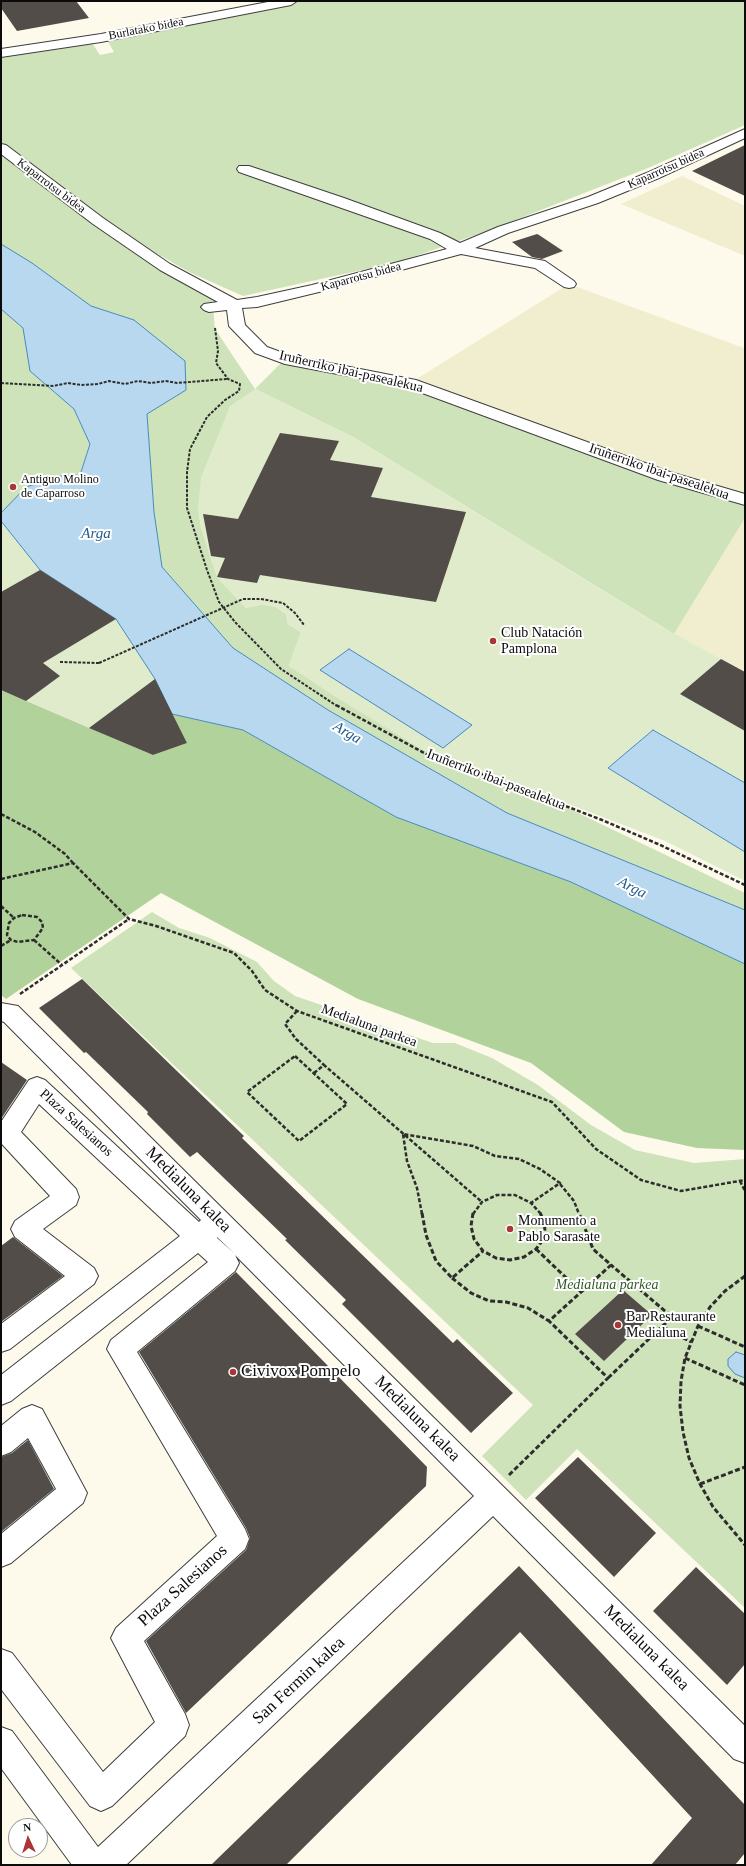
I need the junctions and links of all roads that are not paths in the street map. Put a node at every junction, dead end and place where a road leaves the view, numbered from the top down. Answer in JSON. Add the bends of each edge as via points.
{"nodes":[{"id":1,"x":291,"y":1,"type":"edge"},
{"id":2,"x":1,"y":53,"type":"edge"},
{"id":3,"x":745,"y":133,"type":"edge"},
{"id":4,"x":1,"y":148,"type":"edge"},
{"id":5,"x":244,"y":169,"type":"dead end"},
{"id":6,"x":459,"y":249,"type":"junction"},
{"id":7,"x":569,"y":284,"type":"dead end"},
{"id":8,"x":234,"y":304,"type":"junction"},
{"id":9,"x":210,"y":308,"type":"road end"},
{"id":10,"x":745,"y":500,"type":"edge"},
{"id":11,"x":9,"y":1004,"type":"edge"},
{"id":12,"x":209,"y":1229,"type":"junction"},
{"id":13,"x":1,"y":1340,"type":"edge"},
{"id":14,"x":1,"y":1392,"type":"edge"},
{"id":15,"x":1,"y":1443,"type":"edge"},
{"id":16,"x":501,"y":1486,"type":"junction"},
{"id":17,"x":1,"y":1553,"type":"edge"},
{"id":18,"x":1,"y":1664,"type":"edge"},
{"id":19,"x":1,"y":1742,"type":"edge"},
{"id":20,"x":745,"y":1748,"type":"edge"},
{"id":21,"x":92,"y":1865,"type":"edge"},
{"id":22,"x":102,"y":1865,"type":"edge"}],
"edges":[{"from":1,"to":2,"type":"street","name":"Burlatako bidea","via":[[101,38]]},
{"from":3,"to":6,"type":"street","name":"Kaparrotsu bidea","via":[[593,200],[503,230]]},
{"from":4,"to":8,"type":"street","name":"Kaparrotsu bidea","via":[[98,221],[165,267]]},
{"from":5,"to":6,"type":"street","via":[[339,200],[435,236]]},
{"from":6,"to":7,"type":"street","via":[[540,264]]},
{"from":6,"to":8,"type":"street","name":"Kaparrotsu bidea","via":[[314,289],[256,302]]},
{"from":8,"to":9,"type":"street"},
{"from":8,"to":10,"type":"street","name":"Iruñerriko ibai-pasealekua","via":[[237,326],[260,350],[285,359],[410,383],[664,476]]},
{"from":11,"to":12,"type":"street","name":"Medialuna kalea","via":[[10,1013]]},
{"from":12,"to":13,"type":"street","name":"Plaza Salesianos","via":[[38,1087],[7,1133],[67,1197],[24,1229],[85,1276]]},
{"from":12,"to":14,"type":"street"},
{"from":12,"to":16,"type":"street","name":"Medialuna kalea"},
{"from":12,"to":18,"type":"street","name":"Plaza Salesianos","via":[[226,1263],[120,1349],[235,1539],[126,1638],[174,1725],[101,1795]]},
{"from":15,"to":17,"type":"street","via":[[32,1418],[73,1493]]},
{"from":16,"to":20,"type":"street","name":"Medialuna kalea"},
{"from":16,"to":22,"type":"street","name":"San Fermin kalea"},
{"from":19,"to":21,"type":"street"}]}
